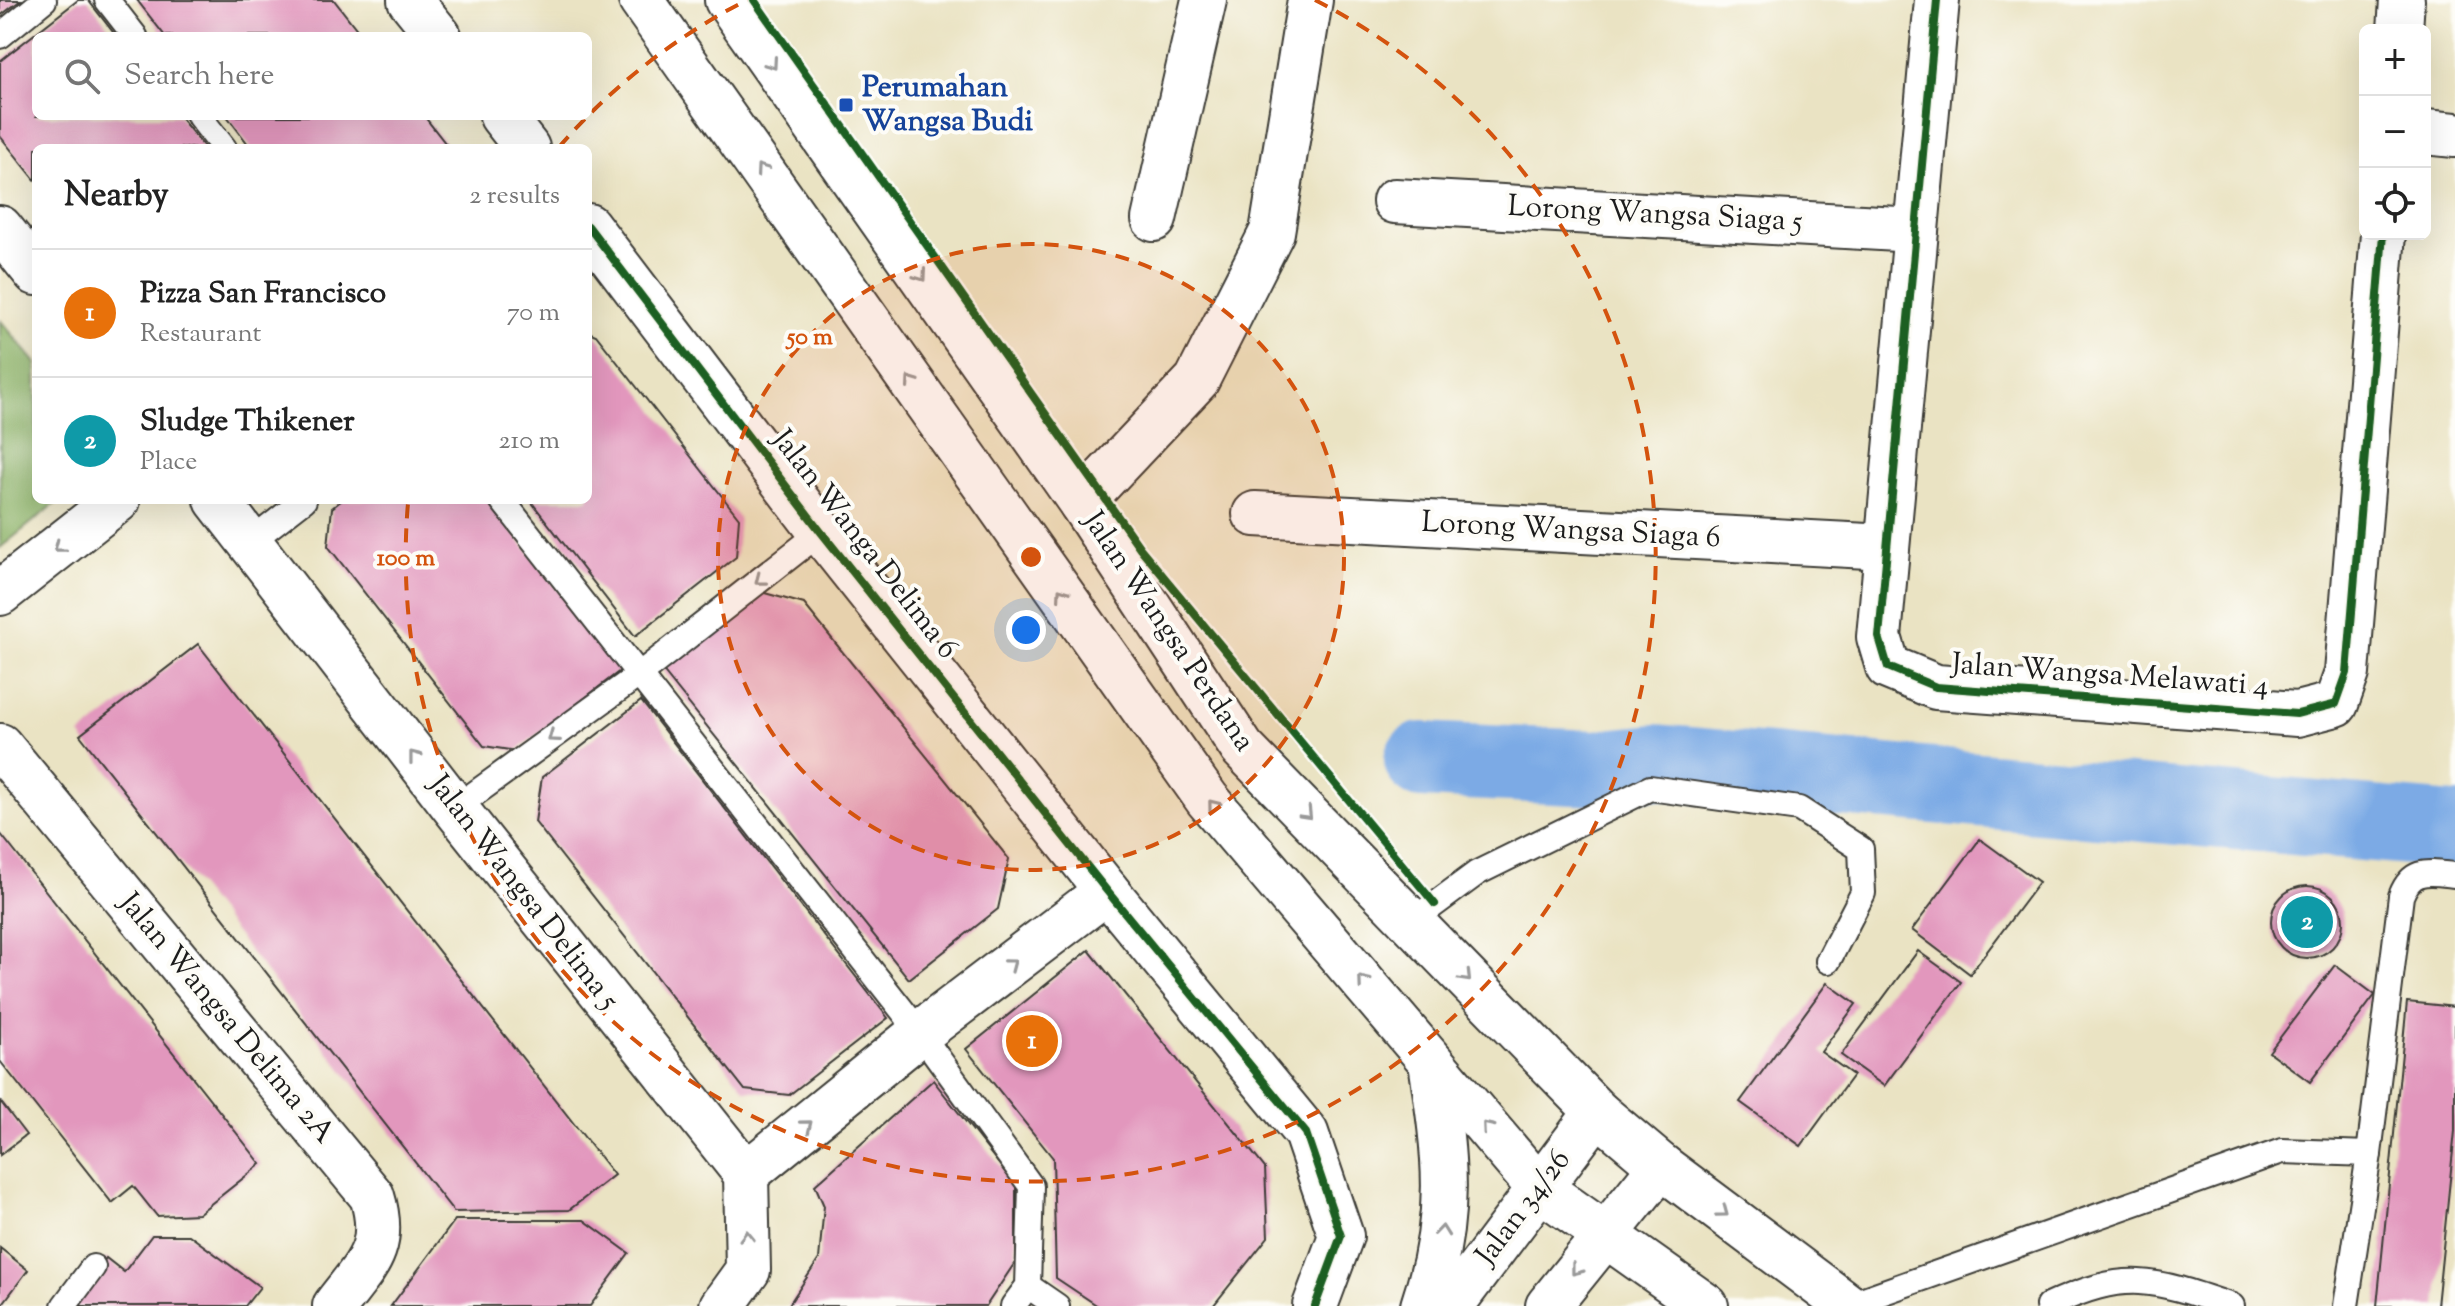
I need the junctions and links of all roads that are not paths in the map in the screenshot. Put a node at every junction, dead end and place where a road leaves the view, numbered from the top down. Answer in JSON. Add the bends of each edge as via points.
{"nodes":[{"id":1,"x":44,"y":0,"type":"edge"},
{"id":2,"x":107,"y":0,"type":"edge"},
{"id":3,"x":410,"y":0,"type":"edge"},
{"id":4,"x":641,"y":0,"type":"edge"},
{"id":5,"x":727,"y":0,"type":"edge"},
{"id":6,"x":1204,"y":0,"type":"edge"},
{"id":7,"x":1310,"y":0,"type":"edge"},
{"id":8,"x":1937,"y":0,"type":"edge"},
{"id":9,"x":2402,"y":0,"type":"edge"},
{"id":10,"x":2400,"y":24,"type":"edge"},
{"id":11,"x":132,"y":32,"type":"edge"},
{"id":12,"x":436,"y":32,"type":"edge"},
{"id":13,"x":0,"y":36,"type":"edge"},
{"id":14,"x":202,"y":120,"type":"edge"},
{"id":15,"x":505,"y":120,"type":"edge"},
{"id":16,"x":2431,"y":133,"type":"edge"},
{"id":17,"x":2455,"y":135,"type":"edge"},
{"id":18,"x":221,"y":144,"type":"edge"},
{"id":19,"x":524,"y":144,"type":"edge"},
{"id":20,"x":1395,"y":201,"type":"dead end"},
{"id":21,"x":1154,"y":219,"type":"dead end"},
{"id":22,"x":0,"y":228,"type":"edge"},
{"id":23,"x":1916,"y":230,"type":"junction"},
{"id":24,"x":2383,"y":240,"type":"edge"},
{"id":25,"x":594,"y":248,"type":"edge"},
{"id":26,"x":32,"y":268,"type":"edge"},
{"id":27,"x":1081,"y":503,"type":"junction"},
{"id":28,"x":113,"y":504,"type":"edge"},
{"id":29,"x":220,"y":504,"type":"edge"},
{"id":30,"x":299,"y":504,"type":"edge"},
{"id":31,"x":505,"y":504,"type":"edge"},
{"id":32,"x":1255,"y":514,"type":"dead end"},
{"id":33,"x":821,"y":532,"type":"junction"},
{"id":34,"x":250,"y":542,"type":"junction"},
{"id":35,"x":1887,"y":547,"type":"junction"},
{"id":36,"x":0,"y":593,"type":"edge"},
{"id":37,"x":640,"y":674,"type":"junction"},
{"id":38,"x":0,"y":746,"type":"edge"},
{"id":39,"x":455,"y":808,"type":"junction"},
{"id":40,"x":2455,"y":875,"type":"edge"},
{"id":41,"x":1107,"y":891,"type":"junction"},
{"id":42,"x":1412,"y":921,"type":"junction"},
{"id":43,"x":1828,"y":961,"type":"dead end"},
{"id":44,"x":920,"y":1033,"type":"junction"},
{"id":45,"x":1431,"y":1062,"type":"junction"},
{"id":46,"x":1597,"y":1112,"type":"junction"},
{"id":47,"x":2369,"y":1154,"type":"junction"},
{"id":48,"x":1661,"y":1166,"type":"junction"},
{"id":49,"x":746,"y":1174,"type":"junction"},
{"id":50,"x":1538,"y":1187,"type":"junction"},
{"id":51,"x":1604,"y":1235,"type":"junction"},
{"id":52,"x":93,"y":1267,"type":"dead end"},
{"id":53,"x":1028,"y":1286,"type":"junction"},
{"id":54,"x":64,"y":1306,"type":"edge"},
{"id":55,"x":335,"y":1306,"type":"edge"},
{"id":56,"x":722,"y":1306,"type":"edge"},
{"id":57,"x":1013,"y":1306,"type":"edge"},
{"id":58,"x":1057,"y":1306,"type":"edge"},
{"id":59,"x":1315,"y":1306,"type":"edge"},
{"id":60,"x":1423,"y":1306,"type":"edge"},
{"id":61,"x":1451,"y":1306,"type":"edge"},
{"id":62,"x":1548,"y":1306,"type":"edge"},
{"id":63,"x":1706,"y":1306,"type":"edge"},
{"id":64,"x":1847,"y":1306,"type":"edge"},
{"id":65,"x":2048,"y":1306,"type":"edge"},
{"id":66,"x":2232,"y":1306,"type":"edge"},
{"id":67,"x":2346,"y":1306,"type":"edge"}],
"edges":[{"from":1,"to":13,"type":"lane"},
{"from":2,"to":11,"type":"lane"},
{"from":3,"to":12,"type":"street"},
{"from":45,"to":4,"type":"street","name":"Jalan Wangsa Perdana","one_way":true,"via":[[1207,799]]},
{"from":5,"to":27,"type":"street","name":"Jalan Wangsa Perdana","one_way":true},
{"from":6,"to":21,"type":"street"},
{"from":7,"to":27,"type":"street","via":[[1272,232],[1197,380]]},
{"from":8,"to":23,"type":"street","name":"Jalan Wangsa Melawati 4"},
{"from":9,"to":10,"type":"street"},
{"from":14,"to":18,"type":"lane"},
{"from":15,"to":19,"type":"street"},
{"from":16,"to":17,"type":"street"},
{"from":20,"to":23,"type":"street","name":"Lorong Wangsa Siaga 5"},
{"from":22,"to":26,"type":"street"},
{"from":23,"to":35,"type":"street","name":"Jalan Wangsa Melawati 4"},
{"from":24,"to":35,"type":"street","name":"Jalan Wangsa Melawati 4","via":[[2347,673],[2336,704],[2297,714],[1936,687],[1888,667],[1879,637]]},
{"from":25,"to":33,"type":"street","name":"Jalan Wanga Delima 6"},
{"from":27,"to":42,"type":"street","name":"Jalan Wangsa Perdana","one_way":true,"via":[[1242,748]]},
{"from":28,"to":36,"type":"street","one_way":true},
{"from":29,"to":34,"type":"street","name":"Jalan Wangsa Delima 5"},
{"from":30,"to":34,"type":"lane"},
{"from":31,"to":37,"type":"lane"},
{"from":32,"to":35,"type":"street","name":"Lorong Wangsa Siaga 6"},
{"from":33,"to":37,"type":"lane","one_way":true},
{"from":33,"to":41,"type":"street","name":"Jalan Wanga Delima 6"},
{"from":39,"to":34,"type":"street","name":"Jalan Wangsa Delima 5","one_way":true},
{"from":37,"to":39,"type":"lane","one_way":true},
{"from":37,"to":44,"type":"lane"},
{"from":38,"to":55,"type":"street","name":"Jalan Wangsa Delima 2A","via":[[372,1196],[380,1224],[375,1254]]},
{"from":39,"to":49,"type":"street","name":"Jalan Wangsa Delima 5"},
{"from":40,"to":47,"type":"lane","via":[[2420,871],[2408,880],[2401,896]]},
{"from":44,"to":41,"type":"street","one_way":true},
{"from":41,"to":59,"type":"street","name":"Jalan Wanga Delima 6","via":[[1306,1133],[1341,1236]]},
{"from":42,"to":43,"type":"lane","via":[[1477,873],[1650,788],[1799,809],[1861,849],[1863,893]]},
{"from":42,"to":46,"type":"street","name":"Jalan Wangsa Perdana","one_way":true},
{"from":49,"to":44,"type":"street","one_way":true},
{"from":44,"to":53,"type":"lane","via":[[1031,1186]]},
{"from":50,"to":45,"type":"street","name":"Jalan Wangsa Perdana","one_way":true},
{"from":60,"to":45,"type":"street","one_way":true,"via":[[1440,1257],[1445,1204],[1446,1157]]},
{"from":46,"to":48,"type":"street","name":"Jalan Wangsa Perdana"},
{"from":46,"to":50,"type":"street","name":"Jalan 34/26"},
{"from":47,"to":64,"type":"lane","via":[[2282,1151]]},
{"from":47,"to":67,"type":"lane"},
{"from":48,"to":51,"type":"street"},
{"from":48,"to":64,"type":"street","name":"Jalan Wangsa Perdana","one_way":true},
{"from":56,"to":49,"type":"street","one_way":true,"via":[[748,1270]]},
{"from":50,"to":51,"type":"street","name":"Jalan Wangsa Perdana"},
{"from":50,"to":61,"type":"street","name":"Jalan 34/26"},
{"from":51,"to":62,"type":"street","one_way":true},
{"from":51,"to":63,"type":"street","name":"Jalan Wangsa Perdana"},
{"from":52,"to":54,"type":"lane"},
{"from":53,"to":57,"type":"lane"},
{"from":53,"to":58,"type":"lane"},
{"from":65,"to":66,"type":"lane","via":[[2086,1288],[2127,1279],[2169,1284]]}]}
